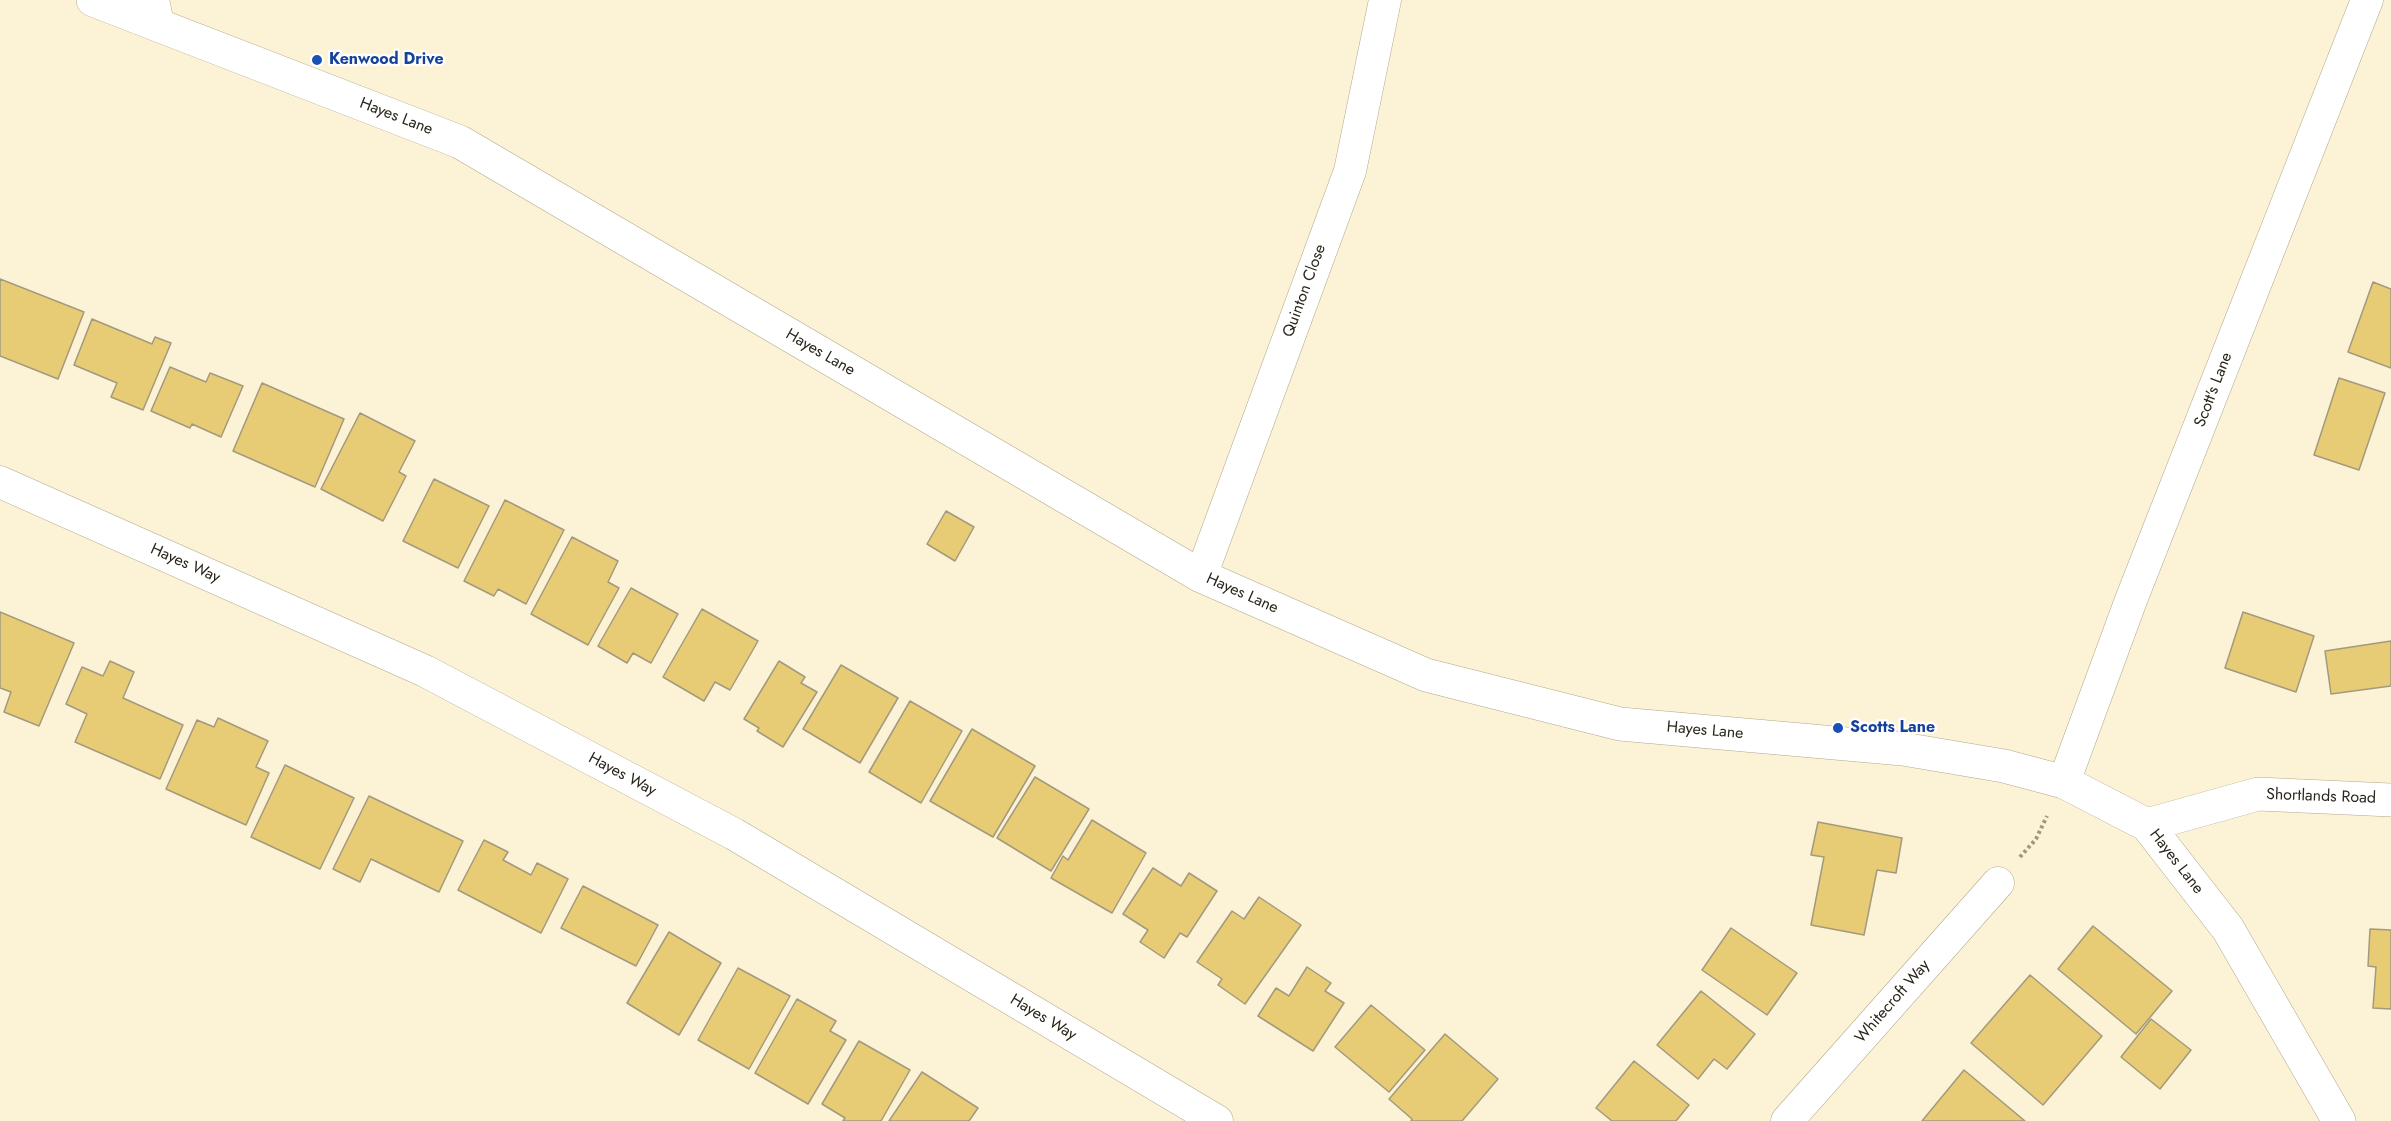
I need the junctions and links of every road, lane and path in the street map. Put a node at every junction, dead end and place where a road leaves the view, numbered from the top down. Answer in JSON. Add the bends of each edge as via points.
{"nodes":[{"id":1,"x":93,"y":0,"type":"edge"},
{"id":2,"x":1386,"y":0,"type":"edge"},
{"id":3,"x":2367,"y":0,"type":"edge"},
{"id":4,"x":155,"y":12,"type":"edge"},
{"id":5,"x":0,"y":482,"type":"edge"},
{"id":6,"x":1201,"y":576,"type":"junction"},
{"id":7,"x":2064,"y":782,"type":"junction"},
{"id":8,"x":2391,"y":800,"type":"edge"},
{"id":9,"x":2147,"y":825,"type":"junction"},
{"id":10,"x":1998,"y":883,"type":"joint"},
{"id":11,"x":1217,"y":1121,"type":"edge"},
{"id":12,"x":1787,"y":1121,"type":"edge"},
{"id":13,"x":2339,"y":1121,"type":"edge"}],
"edges":[{"from":1,"to":4,"type":"main road","name":"Hayes Lane"},
{"from":2,"to":6,"type":"street","name":"Quinton Close","via":[[1350,171]]},
{"from":3,"to":7,"type":"street","name":"Scott's Lane","via":[[2131,600]]},
{"from":4,"to":6,"type":"main road","name":"Hayes Lane","via":[[460,142]]},
{"from":5,"to":11,"type":"street","name":"Hayes Way","via":[[425,671],[723,828]]},
{"from":6,"to":7,"type":"main road","name":"Hayes Lane","via":[[1426,675],[1620,724],[1904,749],[2004,766]]},
{"from":7,"to":9,"type":"main road","name":"Hayes Lane"},
{"from":7,"to":10,"type":"path","via":[[2036,839]]},
{"from":8,"to":9,"type":"main road","name":"Shortlands Road","via":[[2258,794]]},
{"from":9,"to":13,"type":"main road","name":"Hayes Lane","via":[[2228,929]]},
{"from":10,"to":12,"type":"street","name":"Whitecroft Way"}]}
